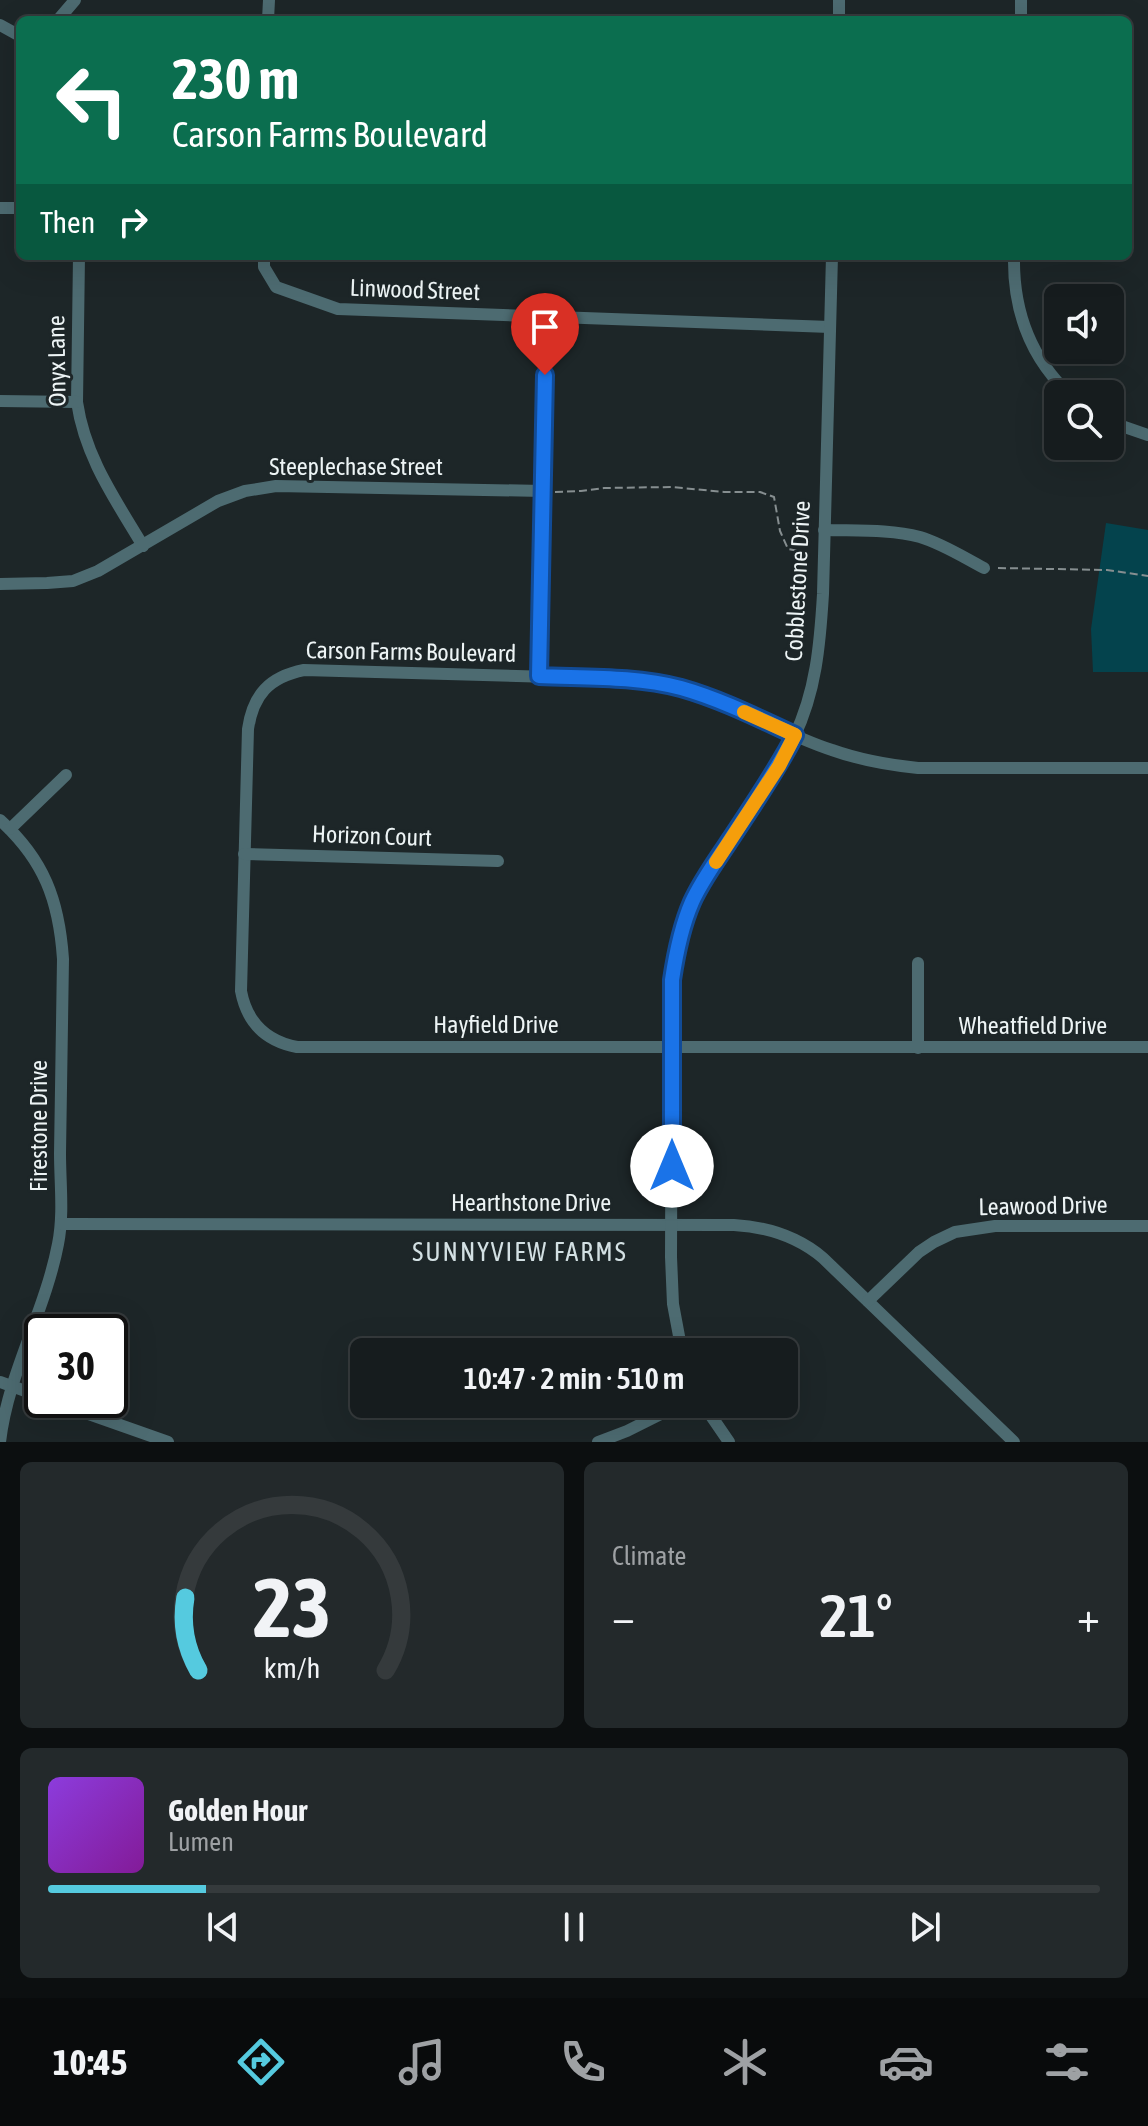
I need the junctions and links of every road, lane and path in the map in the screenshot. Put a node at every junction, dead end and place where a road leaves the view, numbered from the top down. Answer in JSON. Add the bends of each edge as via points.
{"nodes":[{"id":1,"x":75,"y":0,"type":"edge"},
{"id":2,"x":61,"y":16,"type":"edge"},
{"id":3,"x":79,"y":260,"type":"edge"},
{"id":4,"x":264,"y":260,"type":"edge"},
{"id":5,"x":832,"y":260,"type":"edge"},
{"id":6,"x":1014,"y":260,"type":"edge"},
{"id":7,"x":546,"y":317,"type":"junction"},
{"id":8,"x":830,"y":327,"type":"junction"},
{"id":9,"x":1056,"y":380,"type":"edge"},
{"id":10,"x":0,"y":401,"type":"edge"},
{"id":11,"x":77,"y":402,"type":"junction"},
{"id":12,"x":1124,"y":427,"type":"edge"},
{"id":13,"x":1148,"y":435,"type":"edge"},
{"id":14,"x":543,"y":491,"type":"junction"},
{"id":15,"x":824,"y":530,"type":"junction"},
{"id":16,"x":143,"y":546,"type":"junction"},
{"id":17,"x":824,"y":554,"type":"junction"},
{"id":18,"x":984,"y":568,"type":"joint"},
{"id":19,"x":1148,"y":576,"type":"edge"},
{"id":20,"x":0,"y":584,"type":"edge"},
{"id":21,"x":539,"y":676,"type":"junction"},
{"id":22,"x":795,"y":735,"type":"junction"},
{"id":23,"x":1148,"y":768,"type":"edge"},
{"id":24,"x":66,"y":775,"type":"dead end"},
{"id":25,"x":5,"y":824,"type":"edge"},
{"id":26,"x":244,"y":854,"type":"junction"},
{"id":27,"x":498,"y":861,"type":"dead end"},
{"id":28,"x":918,"y":963,"type":"dead end"},
{"id":29,"x":1148,"y":1047,"type":"edge"},
{"id":30,"x":671,"y":1048,"type":"junction"},
{"id":31,"x":918,"y":1048,"type":"junction"},
{"id":32,"x":61,"y":1224,"type":"junction"},
{"id":33,"x":672,"y":1225,"type":"junction"},
{"id":34,"x":1148,"y":1226,"type":"edge"},
{"id":35,"x":868,"y":1301,"type":"junction"},
{"id":36,"x":679,"y":1338,"type":"edge"},
{"id":37,"x":6,"y":1384,"type":"edge"},
{"id":38,"x":100,"y":1418,"type":"edge"},
{"id":39,"x":653,"y":1418,"type":"edge"},
{"id":40,"x":713,"y":1418,"type":"edge"},
{"id":41,"x":0,"y":1442,"type":"edge"},
{"id":42,"x":168,"y":1442,"type":"edge"},
{"id":43,"x":598,"y":1442,"type":"edge"},
{"id":44,"x":729,"y":1442,"type":"edge"},
{"id":45,"x":1014,"y":1442,"type":"edge"}],
"edges":[{"from":1,"to":2,"type":"street"},
{"from":3,"to":11,"type":"street","name":"Onyx Lane"},
{"from":4,"to":7,"type":"street","name":"Linwood Street","via":[[276,287],[338,309]]},
{"from":5,"to":8,"type":"street","name":"Cobblestone Drive"},
{"from":6,"to":9,"type":"street","via":[[1022,322],[1042,364]]},
{"from":7,"to":8,"type":"street","name":"Linwood Street"},
{"from":7,"to":14,"type":"street"},
{"from":8,"to":15,"type":"street","name":"Cobblestone Drive"},
{"from":10,"to":11,"type":"street"},
{"from":11,"to":16,"type":"street","name":"Onyx Lane","via":[[94,462]]},
{"from":12,"to":13,"type":"street"},
{"from":14,"to":16,"type":"street","name":"Steeplechase Street","via":[[276,486],[218,501]]},
{"from":14,"to":17,"type":"path","via":[[672,487],[760,492],[774,497],[788,549]]},
{"from":14,"to":21,"type":"street"},
{"from":15,"to":17,"type":"street","name":"Cobblestone Drive"},
{"from":15,"to":18,"type":"street","via":[[920,537]]},
{"from":16,"to":20,"type":"street","name":"Steeplechase Street","via":[[73,581]]},
{"from":17,"to":22,"type":"street","name":"Cobblestone Drive","via":[[821,640]]},
{"from":18,"to":19,"type":"path"},
{"from":21,"to":22,"type":"street","name":"Carson Farms Boulevard","via":[[621,679],[679,688]]},
{"from":21,"to":26,"type":"street","name":"Carson Farms Boulevard","via":[[304,670],[276,679],[250,713]]},
{"from":22,"to":23,"type":"street","name":"Carson Farms Boulevard","via":[[860,759],[918,768]]},
{"from":22,"to":30,"type":"street","name":"Cobblestone Drive","via":[[706,877],[683,924],[672,980]]},
{"from":24,"to":25,"type":"street"},
{"from":25,"to":32,"type":"street","name":"Firestone Drive","via":[[22,840],[49,886],[60,928]]},
{"from":26,"to":27,"type":"street","name":"Horizon Court"},
{"from":26,"to":30,"type":"street","name":"Hayfield Drive","via":[[241,991],[258,1029],[283,1044]]},
{"from":28,"to":31,"type":"street"},
{"from":29,"to":31,"type":"street","name":"Wheatfield Drive"},
{"from":30,"to":31,"type":"street","name":"Hayfield Drive"},
{"from":30,"to":33,"type":"street","name":"Cobblestone Drive"},
{"from":32,"to":33,"type":"street","name":"Hearthstone Drive"},
{"from":32,"to":37,"type":"street","name":"Firestone Drive","via":[[50,1277]]},
{"from":33,"to":35,"type":"street","name":"Hearthstone Drive","via":[[734,1225],[795,1239]]},
{"from":33,"to":36,"type":"street","name":"Cobblestone Drive","via":[[673,1304]]},
{"from":34,"to":35,"type":"street","name":"Leawood Drive","via":[[995,1226],[955,1232],[919,1252]]},
{"from":35,"to":45,"type":"street","name":"Hearthstone Drive"},
{"from":37,"to":41,"type":"street","name":"Firestone Drive"},
{"from":38,"to":42,"type":"street"},
{"from":39,"to":43,"type":"street"},
{"from":40,"to":44,"type":"street"}]}
